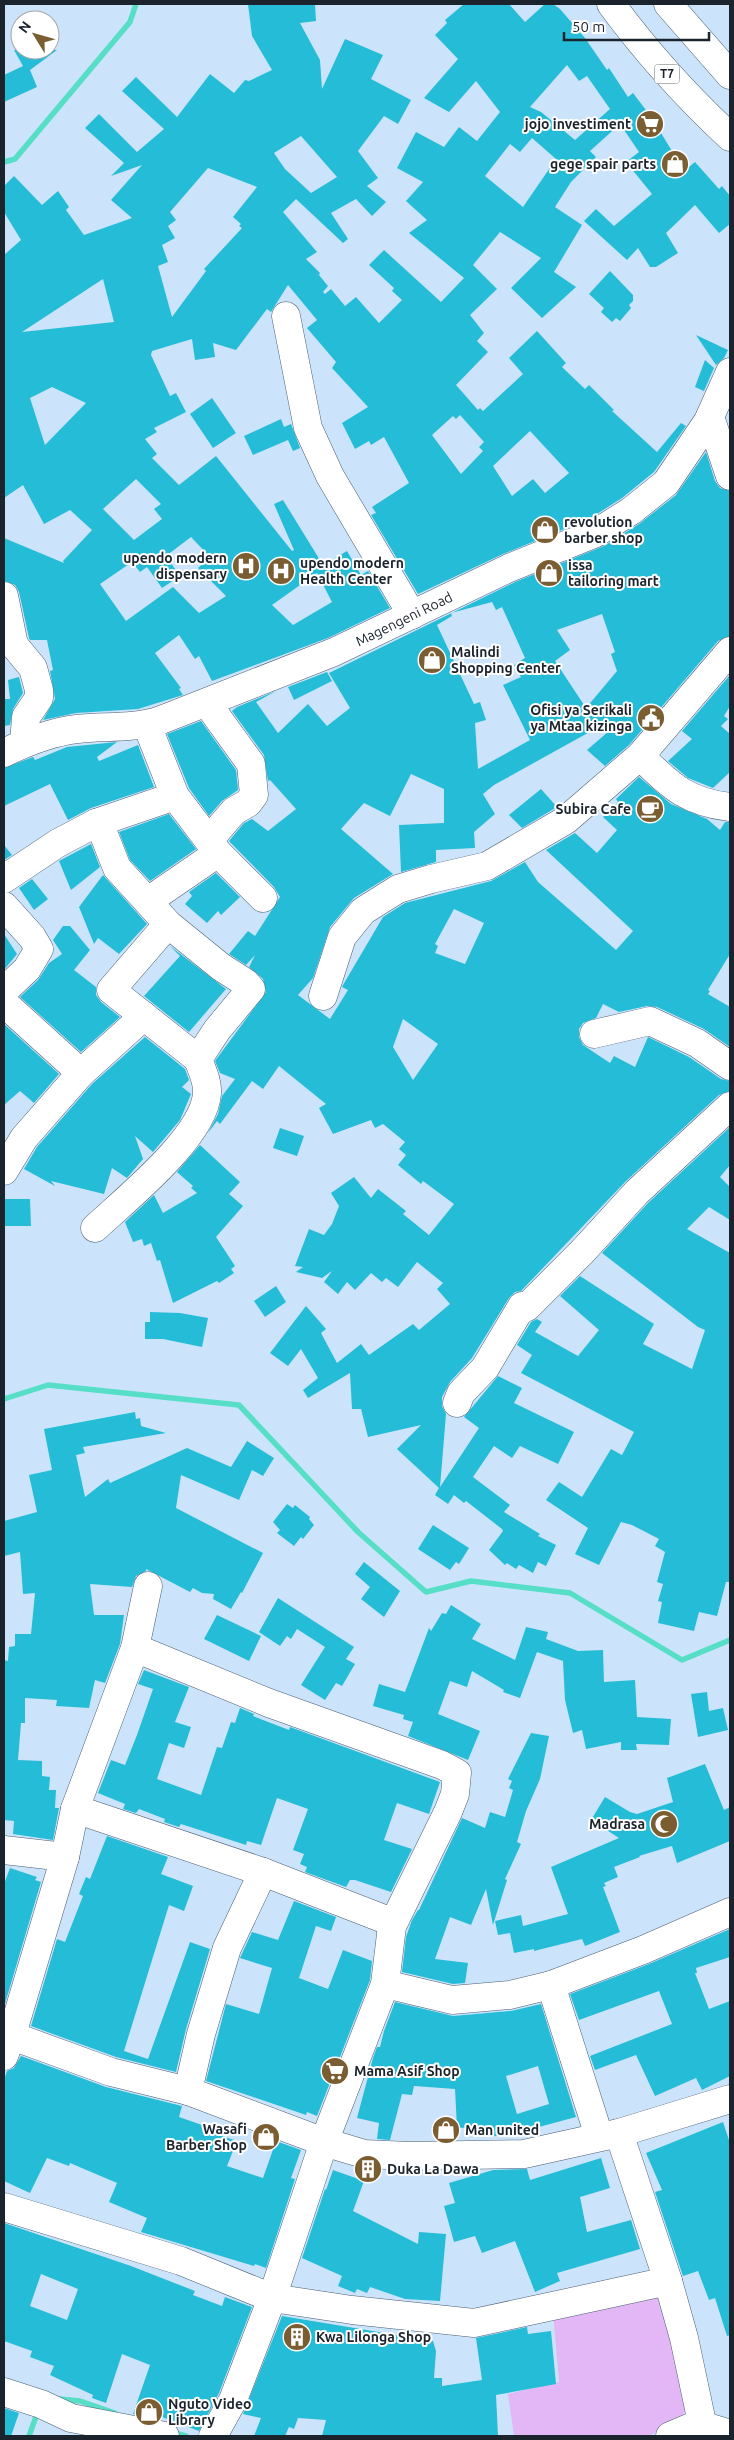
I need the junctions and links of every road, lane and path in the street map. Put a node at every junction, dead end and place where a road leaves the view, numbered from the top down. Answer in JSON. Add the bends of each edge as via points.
{"nodes":[{"id":1,"x":611,"y":4,"type":"edge"},
{"id":2,"x":668,"y":4,"type":"edge"},
{"id":3,"x":730,"y":75,"type":"edge"},
{"id":4,"x":730,"y":137,"type":"edge"},
{"id":5,"x":286,"y":316,"type":"dead end"},
{"id":6,"x":730,"y":372,"type":"edge"},
{"id":7,"x":710,"y":417,"type":"junction"},
{"id":8,"x":730,"y":476,"type":"edge"},
{"id":9,"x":4,"y":596,"type":"edge"},
{"id":10,"x":412,"y":615,"type":"junction"},
{"id":11,"x":730,"y":651,"type":"edge"},
{"id":12,"x":207,"y":703,"type":"junction"},
{"id":13,"x":147,"y":725,"type":"junction"},
{"id":14,"x":14,"y":748,"type":"edge"},
{"id":15,"x":640,"y":756,"type":"junction"},
{"id":16,"x":175,"y":796,"type":"junction"},
{"id":17,"x":730,"y":807,"type":"edge"},
{"id":18,"x":96,"y":823,"type":"junction"},
{"id":19,"x":213,"y":846,"type":"junction"},
{"id":20,"x":4,"y":879,"type":"edge"},
{"id":21,"x":263,"y":898,"type":"dead end"},
{"id":22,"x":148,"y":901,"type":"junction"},
{"id":23,"x":4,"y":906,"type":"edge"},
{"id":24,"x":168,"y":924,"type":"junction"},
{"id":25,"x":4,"y":991,"type":"edge"},
{"id":26,"x":323,"y":996,"type":"dead end"},
{"id":27,"x":4,"y":1003,"type":"edge"},
{"id":28,"x":144,"y":1016,"type":"junction"},
{"id":29,"x":594,"y":1034,"type":"dead end"},
{"id":30,"x":198,"y":1059,"type":"junction"},
{"id":31,"x":730,"y":1066,"type":"edge"},
{"id":32,"x":81,"y":1073,"type":"junction"},
{"id":33,"x":730,"y":1106,"type":"edge"},
{"id":34,"x":4,"y":1171,"type":"edge"},
{"id":35,"x":95,"y":1228,"type":"dead end"},
{"id":36,"x":457,"y":1403,"type":"dead end"},
{"id":37,"x":148,"y":1586,"type":"dead end"},
{"id":38,"x":134,"y":1648,"type":"junction"},
{"id":39,"x":75,"y":1809,"type":"junction"},
{"id":40,"x":4,"y":1850,"type":"edge"},
{"id":41,"x":65,"y":1858,"type":"junction"},
{"id":42,"x":263,"y":1872,"type":"junction"},
{"id":43,"x":730,"y":1912,"type":"edge"},
{"id":44,"x":392,"y":1926,"type":"junction"},
{"id":45,"x":385,"y":1984,"type":"junction"},
{"id":46,"x":551,"y":1985,"type":"junction"},
{"id":47,"x":6,"y":2041,"type":"edge"},
{"id":48,"x":188,"y":2092,"type":"junction"},
{"id":49,"x":730,"y":2099,"type":"edge"},
{"id":50,"x":609,"y":2135,"type":"junction"},
{"id":51,"x":324,"y":2142,"type":"junction"},
{"id":52,"x":4,"y":2207,"type":"edge"},
{"id":53,"x":668,"y":2281,"type":"junction"},
{"id":54,"x":272,"y":2298,"type":"junction"},
{"id":55,"x":4,"y":2392,"type":"edge"},
{"id":56,"x":71,"y":2418,"type":"edge"},
{"id":57,"x":698,"y":2424,"type":"junction"},
{"id":58,"x":730,"y":2434,"type":"edge"},
{"id":59,"x":165,"y":2436,"type":"edge"},
{"id":60,"x":213,"y":2436,"type":"edge"},
{"id":61,"x":670,"y":2436,"type":"edge"}],
"edges":[{"from":1,"to":4,"type":"main road","number":"T7","via":[[637,40],[691,101]]},
{"from":2,"to":3,"type":"main road"},
{"from":5,"to":10,"type":"main road","via":[[308,428],[330,476]]},
{"from":6,"to":7,"type":"main road","name":"Magengeni Road"},
{"from":7,"to":8,"type":"main road"},
{"from":7,"to":10,"type":"main road","name":"Magengeni Road","via":[[666,482],[631,511],[596,533],[509,568]]},
{"from":9,"to":14,"type":"main road","via":[[14,645],[33,668],[39,690]]},
{"from":10,"to":12,"type":"main road","name":"Magengeni Road","via":[[334,652]]},
{"from":11,"to":15,"type":"main road"},
{"from":12,"to":13,"type":"main road","name":"Magengeni Road"},
{"from":12,"to":19,"type":"main road","via":[[251,764],[254,795],[234,811]]},
{"from":13,"to":14,"type":"main road","name":"Magengeni Road","via":[[75,729]]},
{"from":13,"to":16,"type":"main road"},
{"from":15,"to":17,"type":"main road","via":[[678,790],[697,801]]},
{"from":15,"to":26,"type":"main road","via":[[566,820],[487,866],[398,889],[363,912],[342,937]]},
{"from":16,"to":18,"type":"main road"},
{"from":16,"to":19,"type":"main road"},
{"from":18,"to":20,"type":"main road","via":[[58,843]]},
{"from":18,"to":22,"type":"main road","via":[[117,868]]},
{"from":19,"to":21,"type":"main road"},
{"from":19,"to":22,"type":"main road"},
{"from":22,"to":24,"type":"main road"},
{"from":23,"to":25,"type":"main road","via":[[39,949],[28,969]]},
{"from":24,"to":28,"type":"main road","via":[[111,990]]},
{"from":24,"to":30,"type":"main road","via":[[251,989]]},
{"from":27,"to":32,"type":"main road"},
{"from":28,"to":30,"type":"main road"},
{"from":28,"to":32,"type":"main road"},
{"from":29,"to":31,"type":"main road","via":[[650,1021],[697,1043]]},
{"from":30,"to":35,"type":"main road","via":[[208,1093],[200,1118],[165,1163]]},
{"from":32,"to":34,"type":"main road","via":[[24,1138]]},
{"from":33,"to":36,"type":"main road","via":[[637,1192],[527,1307],[522,1306],[485,1368]]},
{"from":37,"to":38,"type":"main road"},
{"from":38,"to":39,"type":"main road"},
{"from":38,"to":44,"type":"main road","via":[[269,1703],[442,1765],[457,1774],[455,1794],[448,1812]]},
{"from":39,"to":41,"type":"main road"},
{"from":39,"to":42,"type":"main road"},
{"from":40,"to":41,"type":"main road"},
{"from":41,"to":47,"type":"main road"},
{"from":42,"to":44,"type":"main road","via":[[384,1919]]},
{"from":42,"to":48,"type":"main road","via":[[228,1948],[201,2034]]},
{"from":43,"to":46,"type":"main road"},
{"from":44,"to":45,"type":"main road"},
{"from":45,"to":46,"type":"main road","via":[[452,2000],[510,1995]]},
{"from":45,"to":51,"type":"main road"},
{"from":46,"to":50,"type":"main road"},
{"from":47,"to":48,"type":"main road"},
{"from":48,"to":51,"type":"main road"},
{"from":49,"to":50,"type":"main road"},
{"from":50,"to":51,"type":"main road","via":[[524,2154],[364,2154]]},
{"from":50,"to":53,"type":"main road"},
{"from":51,"to":54,"type":"main road"},
{"from":52,"to":54,"type":"main road","via":[[180,2262]]},
{"from":53,"to":54,"type":"main road","via":[[474,2323]]},
{"from":53,"to":57,"type":"main road","via":[[701,2418]]},
{"from":54,"to":60,"type":"main road","via":[[233,2400]]},
{"from":55,"to":56,"type":"main road"},
{"from":56,"to":59,"type":"main road"},
{"from":57,"to":58,"type":"main road"},
{"from":57,"to":61,"type":"main road"}]}
